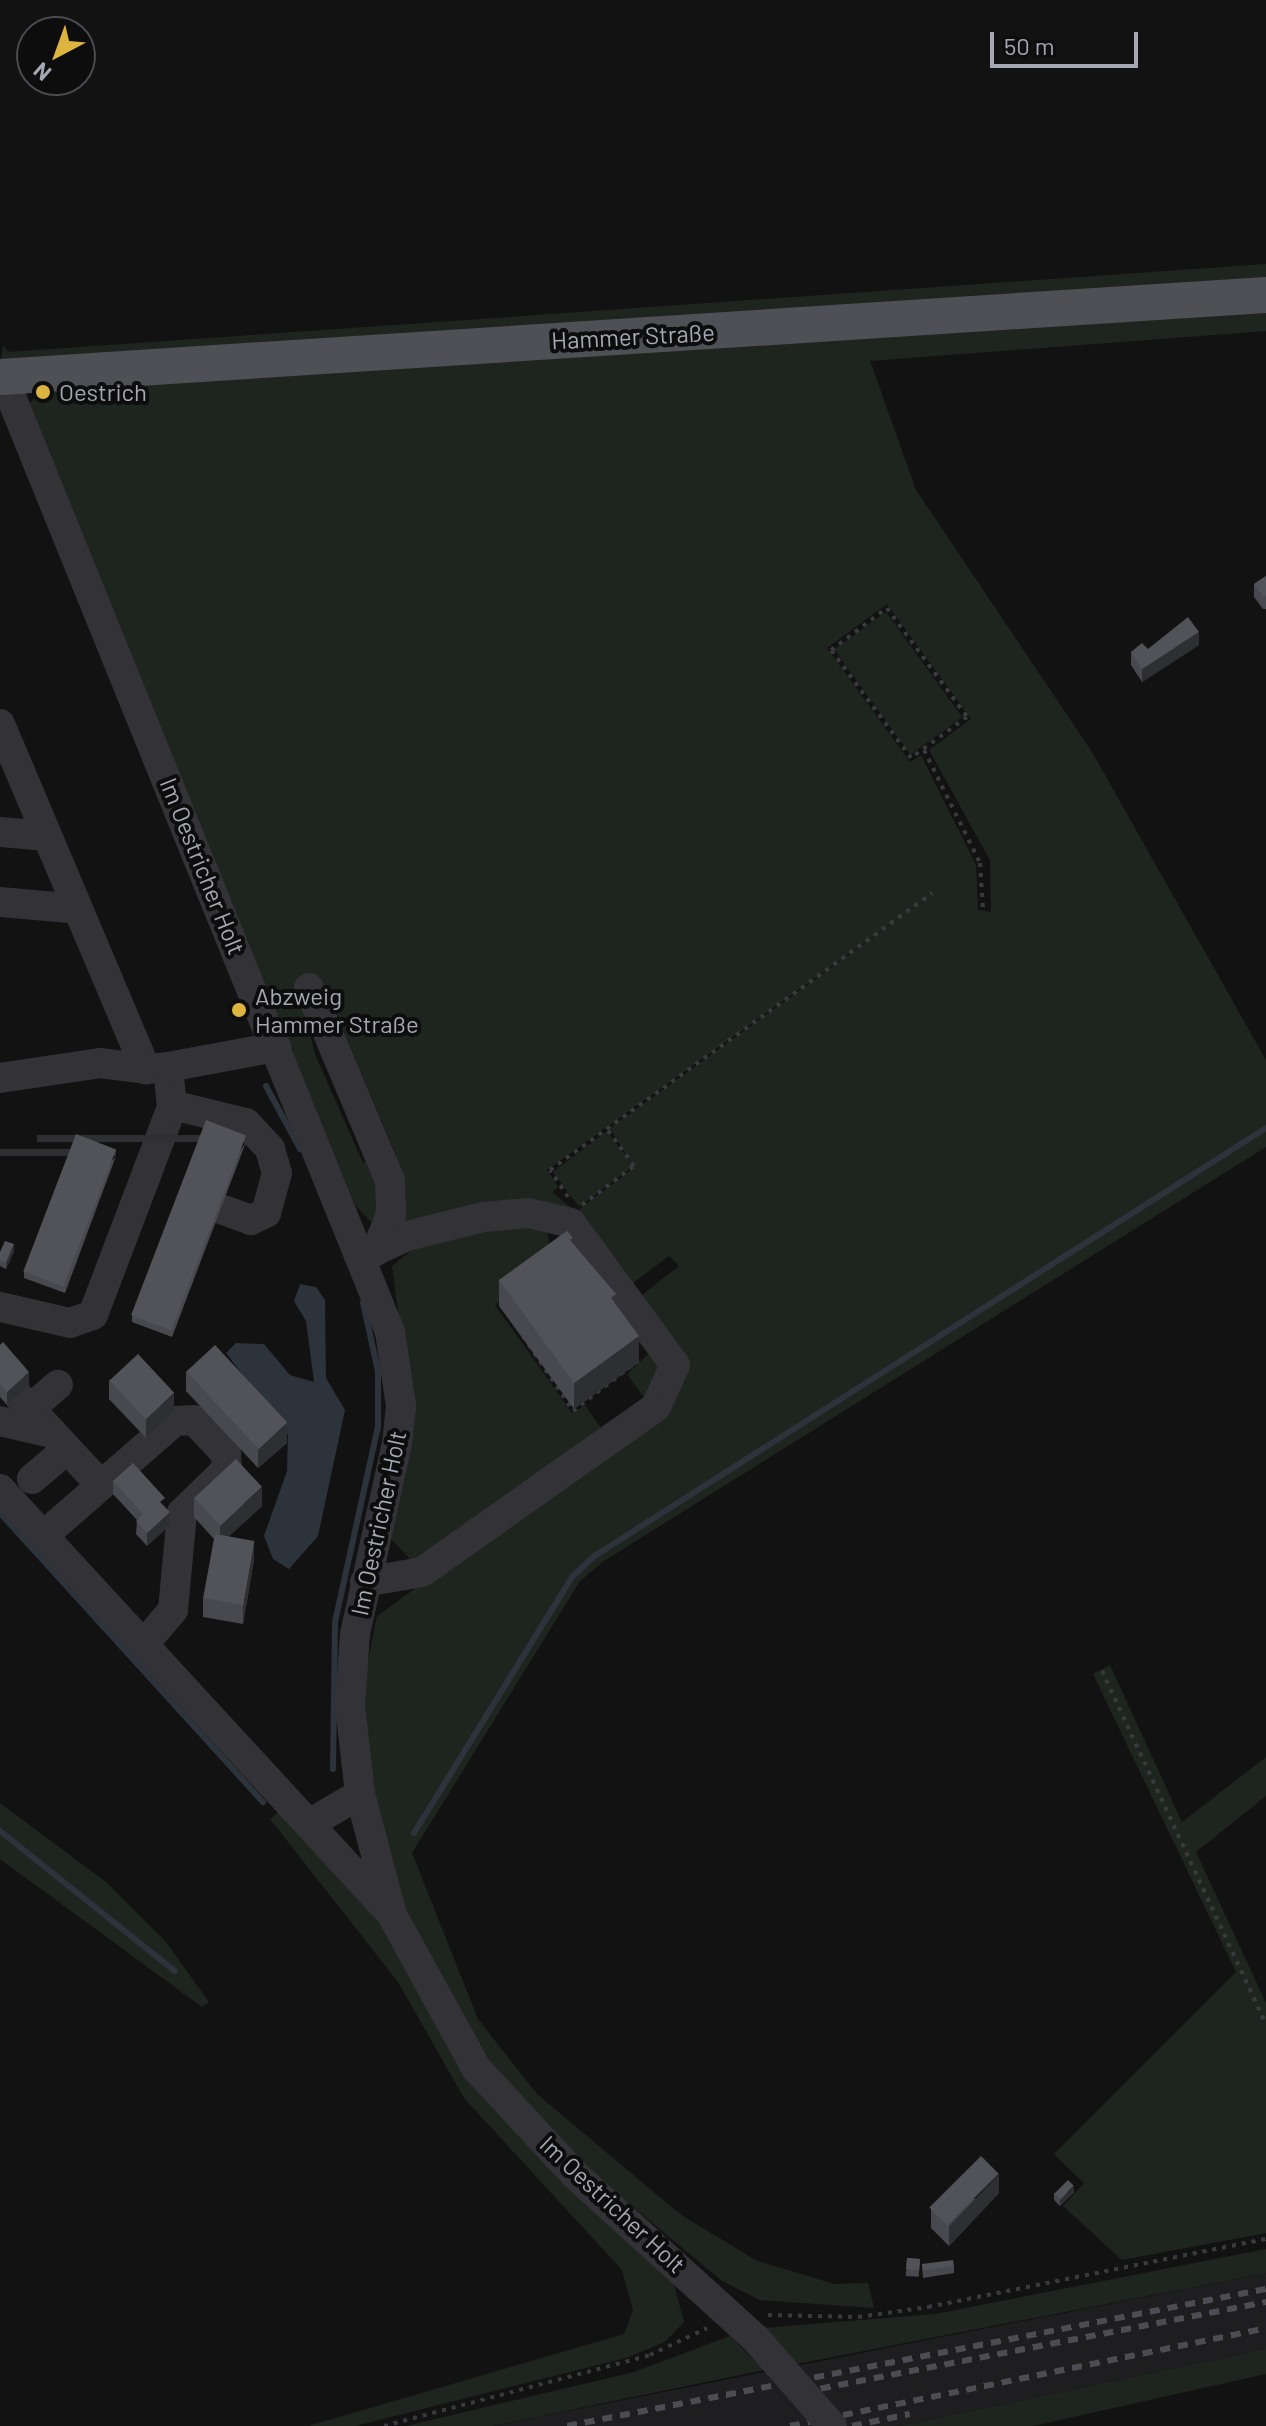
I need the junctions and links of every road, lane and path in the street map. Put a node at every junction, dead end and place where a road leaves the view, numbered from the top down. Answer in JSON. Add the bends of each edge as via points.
{"nodes":[{"id":1,"x":1266,"y":295,"type":"edge"},
{"id":2,"x":1,"y":377,"type":"edge"},
{"id":3,"x":0,"y":724,"type":"edge"},
{"id":4,"x":924,"y":749,"type":"junction"},
{"id":5,"x":0,"y":832,"type":"edge"},
{"id":6,"x":47,"y":836,"type":"junction"},
{"id":7,"x":932,"y":893,"type":"dead end"},
{"id":8,"x":0,"y":902,"type":"edge"},
{"id":9,"x":78,"y":909,"type":"junction"},
{"id":10,"x":983,"y":910,"type":"dead end"},
{"id":11,"x":309,"y":988,"type":"dead end"},
{"id":12,"x":276,"y":1047,"type":"junction"},
{"id":13,"x":157,"y":1068,"type":"junction"},
{"id":14,"x":0,"y":1078,"type":"edge"},
{"id":15,"x":172,"y":1105,"type":"junction"},
{"id":16,"x":607,"y":1129,"type":"junction"},
{"id":17,"x":224,"y":1210,"type":"dead end"},
{"id":18,"x":574,"y":1216,"type":"junction"},
{"id":19,"x":370,"y":1254,"type":"junction"},
{"id":20,"x":509,"y":1297,"type":"edge"},
{"id":21,"x":0,"y":1307,"type":"edge"},
{"id":22,"x":629,"y":1346,"type":"edge"},
{"id":23,"x":58,"y":1385,"type":"dead end"},
{"id":24,"x":0,"y":1421,"type":"edge"},
{"id":25,"x":60,"y":1441,"type":"junction"},
{"id":26,"x":32,"y":1479,"type":"dead end"},
{"id":27,"x":99,"y":1483,"type":"junction"},
{"id":28,"x":0,"y":1489,"type":"edge"},
{"id":29,"x":43,"y":1536,"type":"junction"},
{"id":30,"x":365,"y":1582,"type":"junction"},
{"id":31,"x":143,"y":1645,"type":"junction"},
{"id":32,"x":1102,"y":1671,"type":"dead end"},
{"id":33,"x":360,"y":1794,"type":"junction"},
{"id":34,"x":309,"y":1824,"type":"junction"},
{"id":35,"x":392,"y":1915,"type":"junction"},
{"id":36,"x":1266,"y":2024,"type":"edge"},
{"id":37,"x":1266,"y":2239,"type":"edge"},
{"id":38,"x":732,"y":2313,"type":"junction"},
{"id":39,"x":384,"y":2426,"type":"edge"},
{"id":40,"x":832,"y":2426,"type":"edge"}],
"edges":[{"from":1,"to":2,"type":"main road","name":"Hammer Straße"},
{"from":2,"to":12,"type":"street","name":"Im Oestricher Holt"},
{"from":3,"to":6,"type":"street"},
{"from":4,"to":4,"type":"path","via":[[967,717],[887,608],[831,650],[911,758]]},
{"from":4,"to":10,"type":"path","via":[[980,863]]},
{"from":5,"to":6,"type":"street"},
{"from":6,"to":9,"type":"street"},
{"from":7,"to":16,"type":"path"},
{"from":8,"to":9,"type":"street"},
{"from":9,"to":13,"type":"street"},
{"from":11,"to":19,"type":"street","via":[[390,1181],[391,1214]]},
{"from":12,"to":13,"type":"street"},
{"from":12,"to":19,"type":"street","name":"Im Oestricher Holt"},
{"from":13,"to":14,"type":"street","via":[[100,1063]]},
{"from":13,"to":15,"type":"street"},
{"from":15,"to":17,"type":"street","via":[[246,1123],[270,1149],[277,1173],[266,1213],[251,1220]]},
{"from":15,"to":21,"type":"street","via":[[93,1315],[70,1323]]},
{"from":16,"to":18,"type":"path","via":[[550,1170]]},
{"from":16,"to":18,"type":"path","via":[[634,1166]]},
{"from":18,"to":19,"type":"street","via":[[483,1217],[407,1236]]},
{"from":18,"to":30,"type":"street","via":[[670,1350],[674,1380],[666,1396],[422,1572]]},
{"from":19,"to":30,"type":"street","name":"Im Oestricher Holt","via":[[390,1332],[401,1406]]},
{"from":20,"to":22,"type":"path","via":[[497,1306],[573,1411],[640,1362]]},
{"from":23,"to":25,"type":"street","via":[[25,1403]]},
{"from":24,"to":25,"type":"street"},
{"from":25,"to":26,"type":"street"},
{"from":25,"to":27,"type":"street"},
{"from":27,"to":29,"type":"street"},
{"from":27,"to":31,"type":"street","via":[[181,1419],[194,1420],[229,1460],[182,1513],[173,1610]]},
{"from":28,"to":29,"type":"street"},
{"from":29,"to":31,"type":"street"},
{"from":30,"to":33,"type":"street","name":"Im Oestricher Holt","via":[[351,1670]]},
{"from":31,"to":34,"type":"street"},
{"from":32,"to":36,"type":"path"},
{"from":33,"to":34,"type":"street"},
{"from":33,"to":35,"type":"street","name":"Im Oestricher Holt"},
{"from":34,"to":35,"type":"street"},
{"from":35,"to":38,"type":"street","name":"Im Oestricher Holt","via":[[476,2068],[574,2174]]},
{"from":37,"to":38,"type":"path","via":[[858,2317]]},
{"from":38,"to":39,"type":"path","via":[[650,2355]]},
{"from":38,"to":40,"type":"street","name":"Im Oestricher Holt","bridge":true}]}
